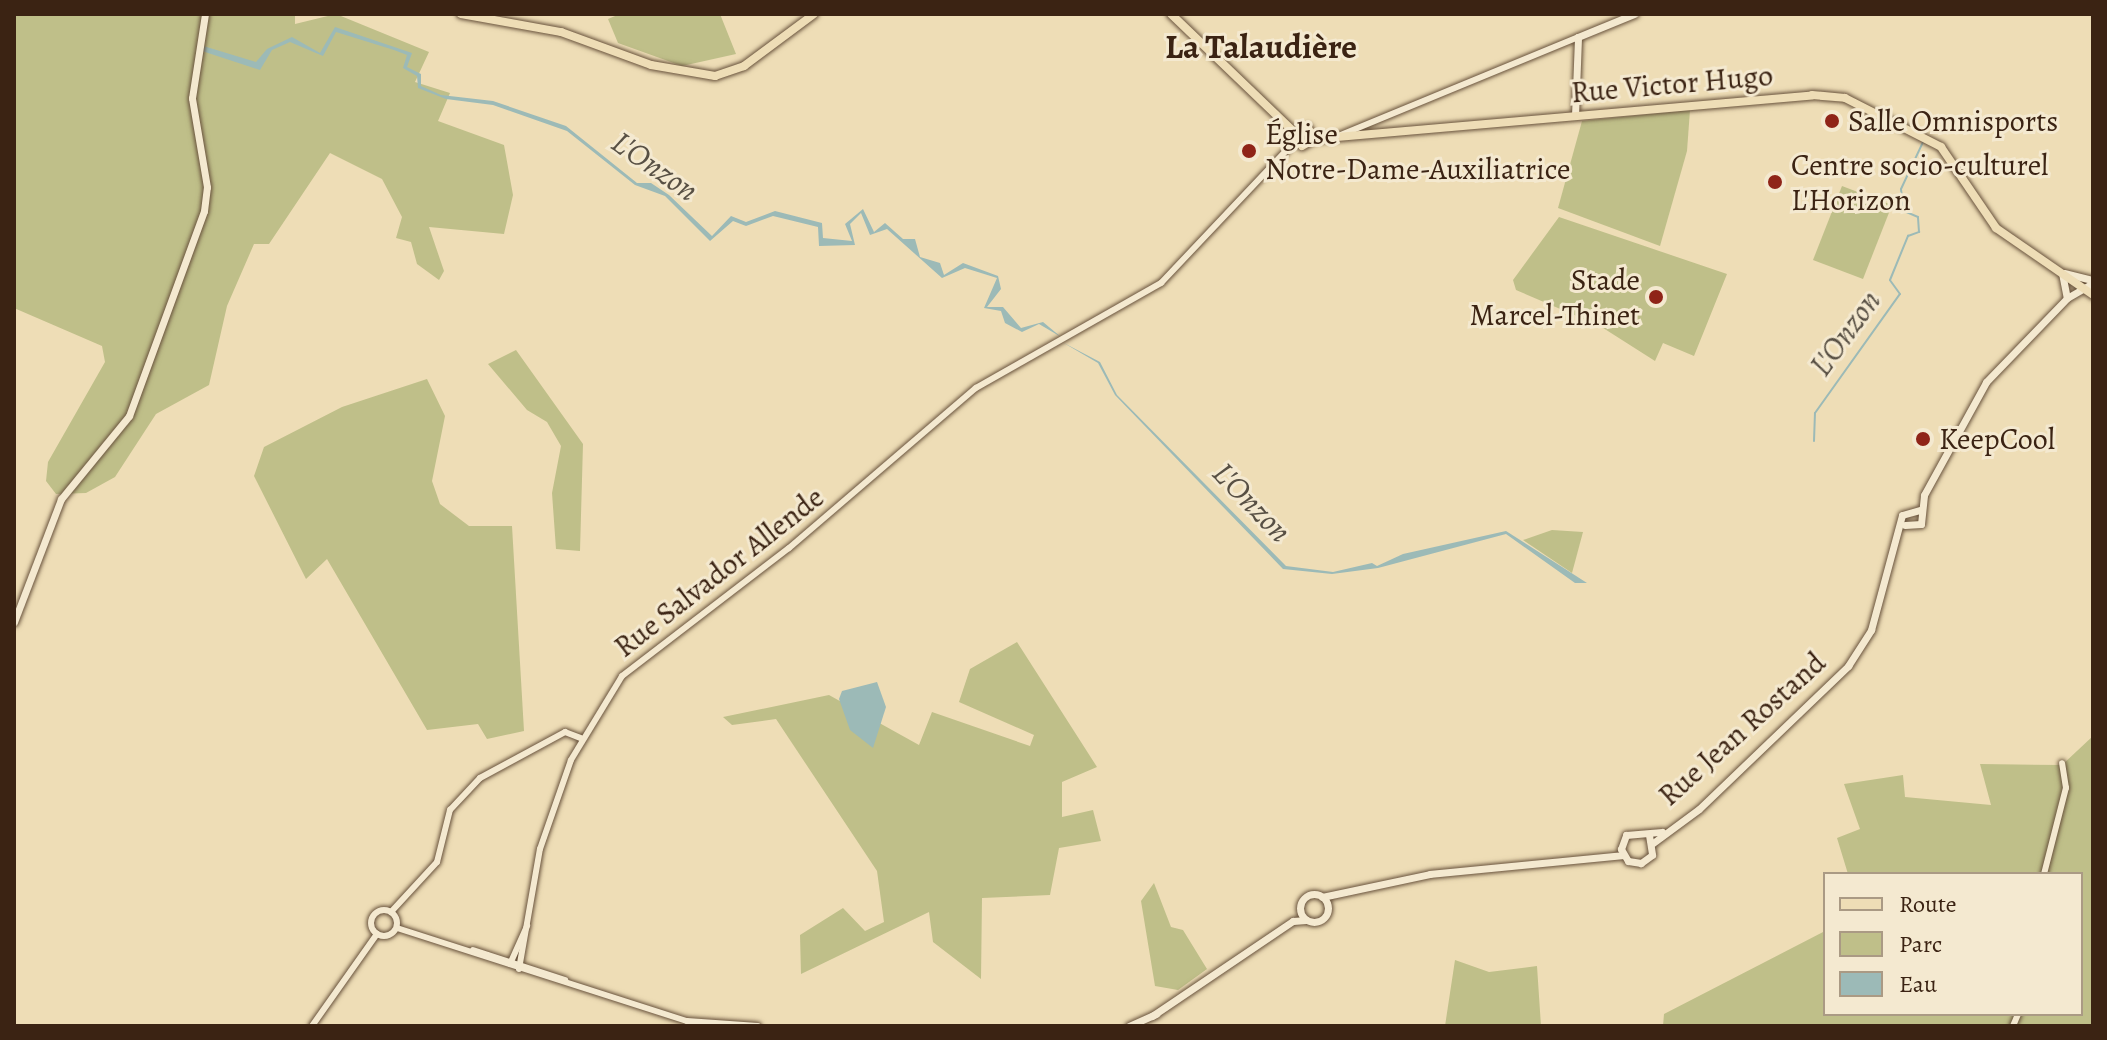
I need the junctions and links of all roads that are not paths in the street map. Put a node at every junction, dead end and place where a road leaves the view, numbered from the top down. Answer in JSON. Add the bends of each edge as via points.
{"nodes":[{"id":1,"x":205,"y":14,"type":"edge"},
{"id":2,"x":461,"y":14,"type":"edge"},
{"id":3,"x":814,"y":14,"type":"edge"},
{"id":4,"x":1171,"y":14,"type":"edge"},
{"id":5,"x":1634,"y":14,"type":"edge"},
{"id":6,"x":1578,"y":37,"type":"junction"},
{"id":7,"x":1575,"y":116,"type":"junction"},
{"id":8,"x":1314,"y":139,"type":"junction"},
{"id":9,"x":1332,"y":139,"type":"junction"},
{"id":10,"x":1296,"y":142,"type":"junction"},
{"id":11,"x":2060,"y":272,"type":"junction"},
{"id":12,"x":2093,"y":281,"type":"edge"},
{"id":13,"x":2082,"y":288,"type":"junction"},
{"id":14,"x":2093,"y":295,"type":"edge"},
{"id":15,"x":2068,"y":298,"type":"junction"},
{"id":16,"x":1917,"y":509,"type":"junction"},
{"id":17,"x":1908,"y":527,"type":"junction"},
{"id":18,"x":14,"y":622,"type":"edge"},
{"id":19,"x":581,"y":738,"type":"junction"},
{"id":20,"x":2062,"y":763,"type":"dead end"},
{"id":21,"x":1651,"y":839,"type":"junction"},
{"id":22,"x":1622,"y":850,"type":"junction"},
{"id":23,"x":2045,"y":872,"type":"edge"},
{"id":24,"x":1341,"y":896,"type":"junction"},
{"id":25,"x":1322,"y":897,"type":"junction"},
{"id":26,"x":1300,"y":907,"type":"junction"},
{"id":27,"x":1328,"y":910,"type":"junction"},
{"id":28,"x":391,"y":912,"type":"junction"},
{"id":29,"x":530,"y":919,"type":"junction"},
{"id":30,"x":1306,"y":920,"type":"junction"},
{"id":31,"x":1293,"y":921,"type":"junction"},
{"id":32,"x":397,"y":928,"type":"junction"},
{"id":33,"x":377,"y":934,"type":"junction"},
{"id":34,"x":510,"y":964,"type":"junction"},
{"id":35,"x":520,"y":967,"type":"junction"},
{"id":36,"x":312,"y":1026,"type":"edge"},
{"id":37,"x":758,"y":1026,"type":"edge"},
{"id":38,"x":1129,"y":1026,"type":"edge"}],
"edges":[{"from":1,"to":18,"type":"main road","via":[[192,98],[207,187],[204,211],[129,416],[61,499]]},
{"from":2,"to":3,"type":"main road","via":[[571,35],[703,76],[744,66]]},
{"from":4,"to":10,"type":"main road"},
{"from":5,"to":6,"type":"main road"},
{"from":6,"to":7,"type":"main road"},
{"from":6,"to":9,"type":"street","via":[[1349,127]]},
{"from":7,"to":9,"type":"main road","name":"Rue Victor Hugo"},
{"from":7,"to":11,"type":"main road","name":"Rue Victor Hugo","via":[[1821,95],[1845,98],[1926,138],[1957,164],[1996,228]]},
{"from":8,"to":9,"type":"main road","name":"Rue Victor Hugo"},
{"from":8,"to":10,"type":"main road"},
{"from":8,"to":10,"type":"main road","via":[[1308,128]]},
{"from":10,"to":19,"type":"street","name":"Rue Salvador Allende","via":[[1161,283],[952,406],[789,548],[659,641],[622,676]]},
{"from":11,"to":12,"type":"main road"},
{"from":11,"to":13,"type":"main road","name":"Rue Victor Hugo"},
{"from":11,"to":15,"type":"main road"},
{"from":12,"to":13,"type":"main road"},
{"from":13,"to":14,"type":"main road","name":"Rue Victor Hugo"},
{"from":13,"to":15,"type":"main road"},
{"from":14,"to":15,"type":"main road"},
{"from":15,"to":16,"type":"main road","via":[[1986,382]]},
{"from":16,"to":17,"type":"main road","via":[[1923,521]]},
{"from":16,"to":17,"type":"main road","via":[[1904,511]]},
{"from":17,"to":21,"type":"main road","name":"Rue Jean Rostand","via":[[1871,630],[1848,666],[1699,809]]},
{"from":19,"to":28,"type":"street","via":[[565,732],[480,778],[450,810],[437,862]]},
{"from":19,"to":29,"type":"street","name":"Rue Salvador Allende","via":[[540,849]]},
{"from":20,"to":23,"type":"street","via":[[2066,788]]},
{"from":21,"to":22,"type":"main road","via":[[1631,832]]},
{"from":21,"to":22,"type":"main road","via":[[1641,863]]},
{"from":22,"to":24,"type":"main road","via":[[1430,874]]},
{"from":24,"to":25,"type":"main road"},
{"from":24,"to":27,"type":"main road"},
{"from":25,"to":26,"type":"main road","via":[[1310,895]]},
{"from":25,"to":27,"type":"main road"},
{"from":26,"to":30,"type":"main road"},
{"from":26,"to":31,"type":"main road"},
{"from":27,"to":30,"type":"main road","via":[[1322,920]]},
{"from":28,"to":32,"type":"street"},
{"from":28,"to":33,"type":"street","via":[[374,914]]},
{"from":29,"to":34,"type":"street"},
{"from":29,"to":35,"type":"street"},
{"from":30,"to":31,"type":"main road"},
{"from":31,"to":38,"type":"main road"},
{"from":32,"to":33,"type":"street"},
{"from":32,"to":34,"type":"street"},
{"from":33,"to":36,"type":"street"},
{"from":34,"to":35,"type":"street"},
{"from":35,"to":37,"type":"street","via":[[687,1021]]}]}
